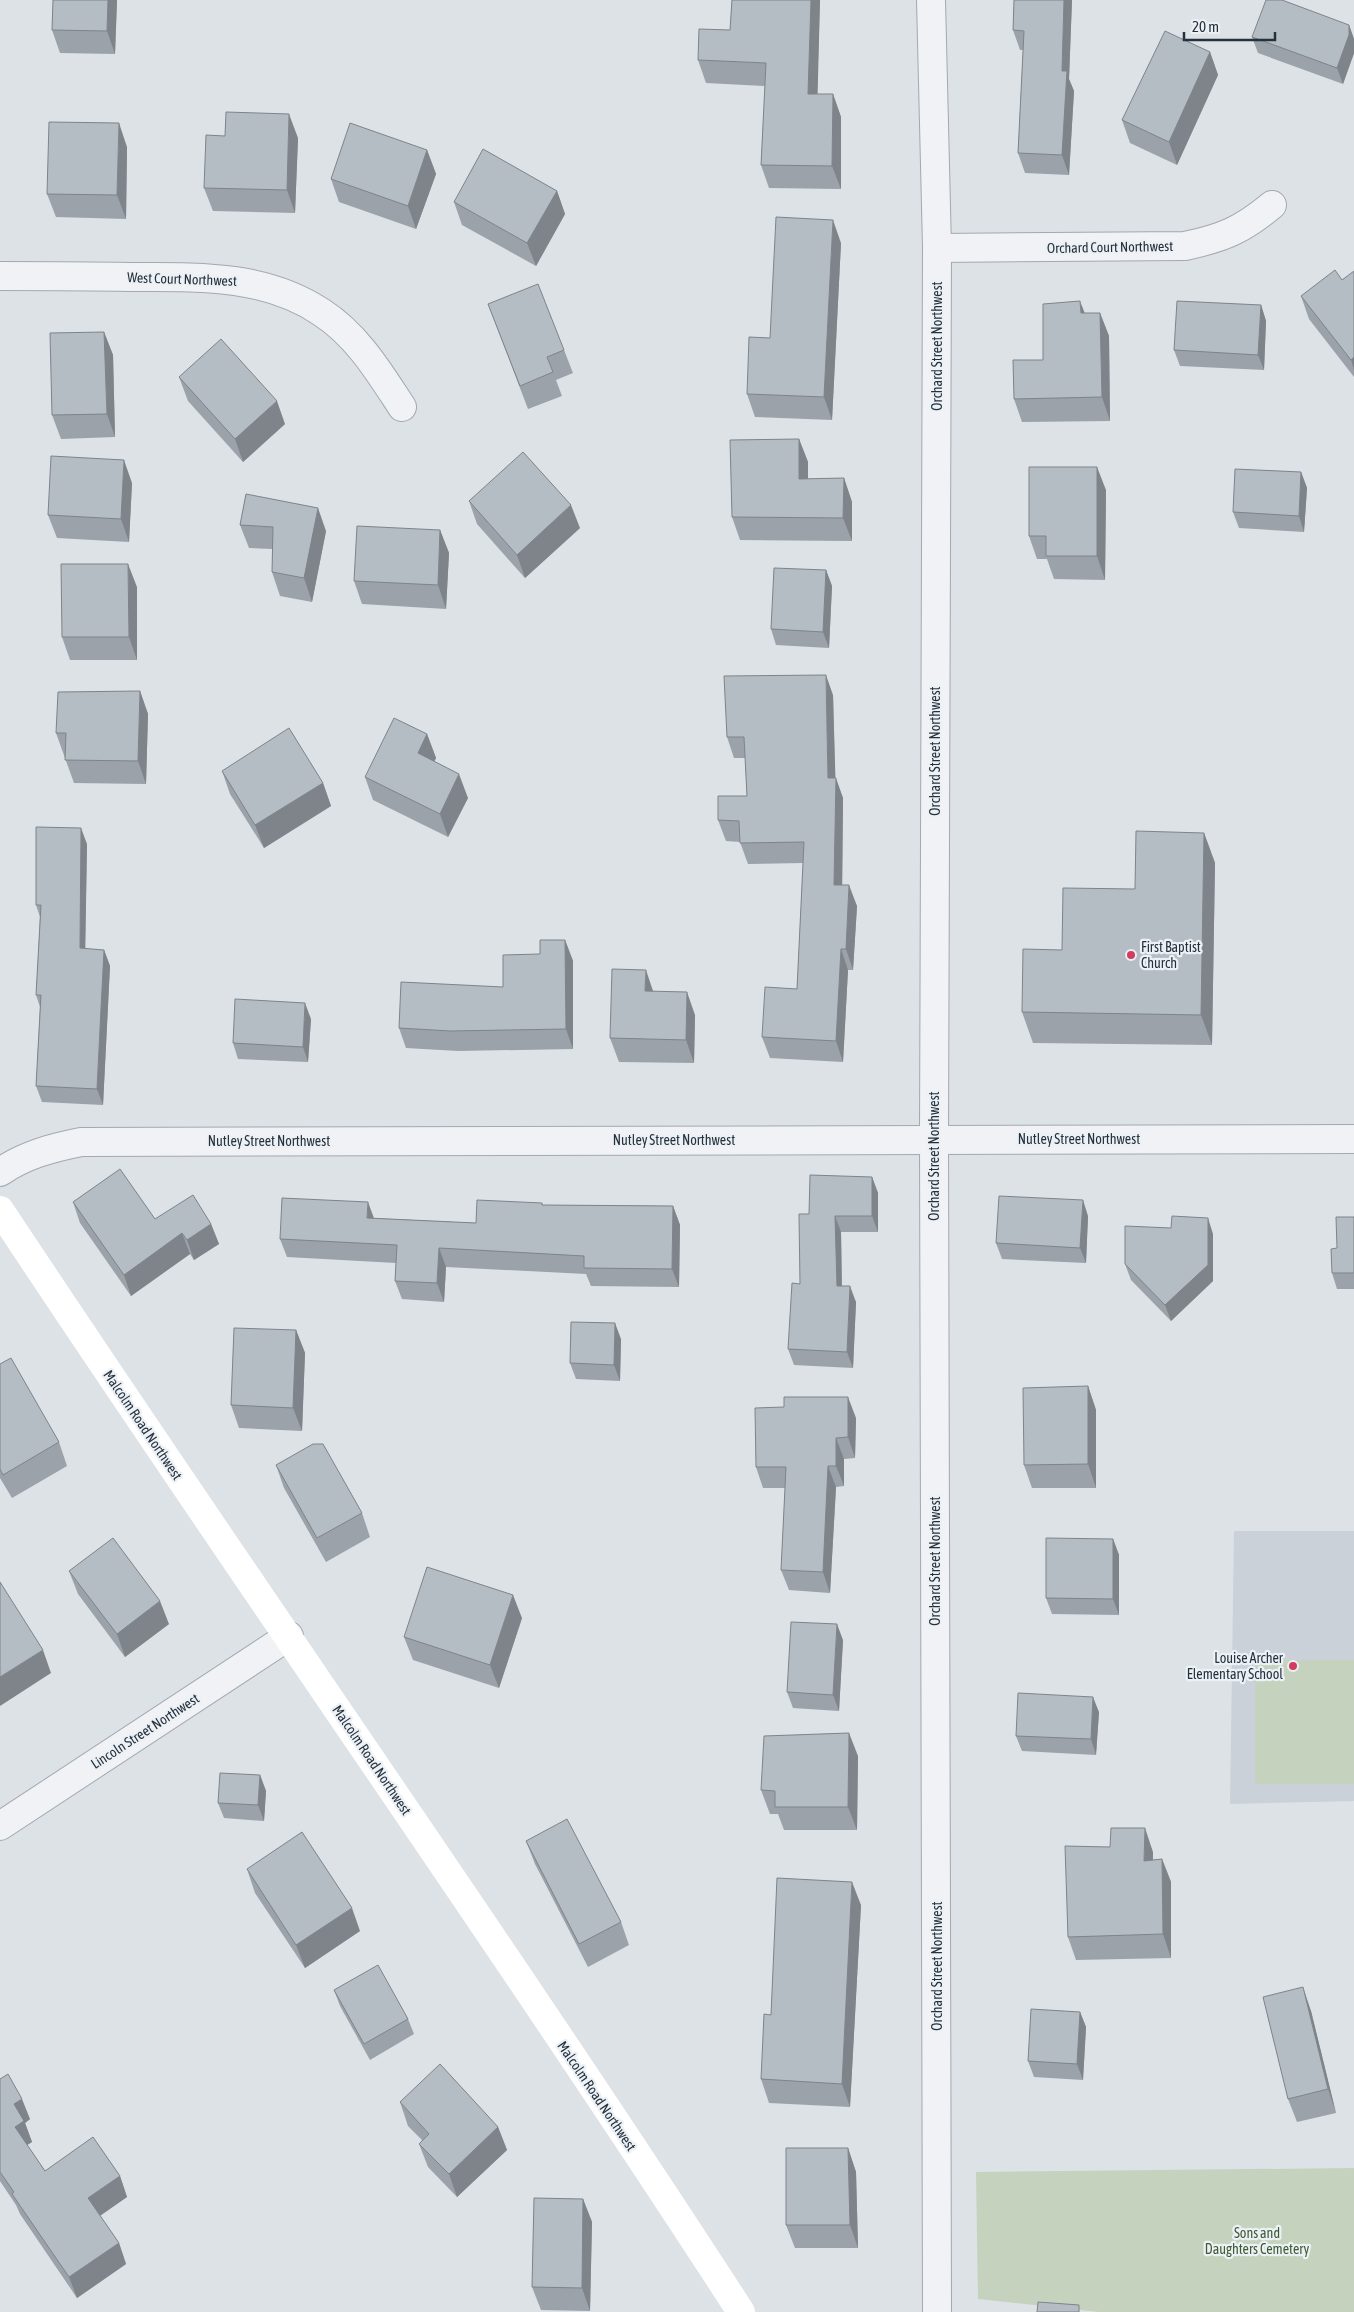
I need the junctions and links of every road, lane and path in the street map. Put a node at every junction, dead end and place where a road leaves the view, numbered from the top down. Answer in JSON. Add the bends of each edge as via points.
{"nodes":[{"id":1,"x":931,"y":0,"type":"edge"},
{"id":2,"x":1272,"y":205,"type":"dead end"},
{"id":3,"x":937,"y":248,"type":"junction"},
{"id":4,"x":0,"y":276,"type":"edge"},
{"id":5,"x":402,"y":407,"type":"dead end"},
{"id":6,"x":1354,"y":1139,"type":"edge"},
{"id":7,"x":934,"y":1140,"type":"junction"},
{"id":8,"x":0,"y":1172,"type":"edge"},
{"id":9,"x":0,"y":1210,"type":"edge"},
{"id":10,"x":289,"y":1636,"type":"junction"},
{"id":11,"x":0,"y":1826,"type":"edge"},
{"id":12,"x":741,"y":2312,"type":"edge"},
{"id":13,"x":937,"y":2312,"type":"edge"}],
"edges":[{"from":1,"to":3,"type":"street","name":"Orchard Street Northwest"},
{"from":2,"to":3,"type":"street","name":"Orchard Court Northwest","via":[[1248,224],[1218,239],[1185,246]]},
{"from":3,"to":7,"type":"street","name":"Orchard Street Northwest"},
{"from":4,"to":5,"type":"street","name":"West Court Northwest","via":[[205,277],[247,282],[286,293],[321,312],[348,334],[372,362]]},
{"from":6,"to":7,"type":"street","name":"Nutley Street Northwest"},
{"from":7,"to":8,"type":"street","name":"Nutley Street Northwest","via":[[81,1142],[43,1150]]},
{"from":7,"to":13,"type":"street","name":"Orchard Street Northwest"},
{"from":9,"to":10,"type":"main road","name":"Malcolm Road Northwest","via":[[146,1430]]},
{"from":10,"to":11,"type":"street","name":"Lincoln Street Northwest"},
{"from":10,"to":12,"type":"main road","name":"Malcolm Road Northwest"}]}
